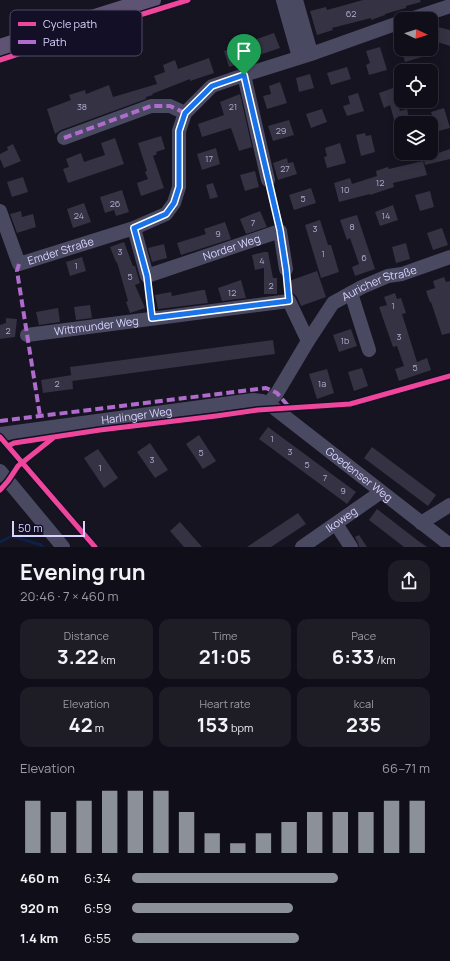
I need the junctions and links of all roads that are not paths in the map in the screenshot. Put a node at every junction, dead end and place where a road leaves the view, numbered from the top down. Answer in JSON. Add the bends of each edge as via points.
{"nodes":[{"id":1,"x":152,"y":0,"type":"edge"},
{"id":2,"x":283,"y":0,"type":"edge"},
{"id":3,"x":296,"y":0,"type":"edge"},
{"id":4,"x":450,"y":6,"type":"edge"},
{"id":5,"x":120,"y":10,"type":"edge"},
{"id":6,"x":432,"y":12,"type":"edge"},
{"id":7,"x":394,"y":24,"type":"edge"},
{"id":8,"x":10,"y":45,"type":"edge"},
{"id":9,"x":0,"y":48,"type":"edge"},
{"id":10,"x":305,"y":55,"type":"junction"},
{"id":11,"x":244,"y":75,"type":"junction"},
{"id":12,"x":185,"y":113,"type":"junction"},
{"id":13,"x":64,"y":138,"type":"dead end"},
{"id":14,"x":268,"y":180,"type":"dead end"},
{"id":15,"x":0,"y":211,"type":"edge"},
{"id":16,"x":134,"y":228,"type":"junction"},
{"id":17,"x":450,"y":257,"type":"edge"},
{"id":18,"x":286,"y":269,"type":"dead end"},
{"id":19,"x":351,"y":293,"type":"junction"},
{"id":20,"x":27,"y":335,"type":"dead end"},
{"id":21,"x":308,"y":341,"type":"junction"},
{"id":22,"x":369,"y":350,"type":"dead end"},
{"id":23,"x":268,"y":404,"type":"junction"},
{"id":24,"x":2,"y":436,"type":"edge"},
{"id":25,"x":0,"y":471,"type":"edge"},
{"id":26,"x":381,"y":492,"type":"junction"},
{"id":27,"x":450,"y":505,"type":"edge"},
{"id":28,"x":421,"y":523,"type":"junction"},
{"id":29,"x":336,"y":524,"type":"junction"},
{"id":30,"x":450,"y":545,"type":"edge"},
{"id":31,"x":63,"y":547,"type":"edge"},
{"id":32,"x":302,"y":547,"type":"edge"},
{"id":33,"x":351,"y":547,"type":"edge"}],
"edges":[{"from":1,"to":5,"type":"main road"},
{"from":2,"to":10,"type":"street"},
{"from":3,"to":10,"type":"street"},
{"from":4,"to":6,"type":"street"},
{"from":7,"to":10,"type":"street","name":"Emder Straße"},
{"from":8,"to":9,"type":"main road"},
{"from":10,"to":11,"type":"street","name":"Emder Straße"},
{"from":11,"to":12,"type":"street","name":"Emder Straße","via":[[212,86]]},
{"from":11,"to":14,"type":"street"},
{"from":12,"to":13,"type":"street","via":[[170,106],[152,106]]},
{"from":12,"to":16,"type":"street","name":"Emder Straße","via":[[179,131],[179,187],[174,203],[166,214]]},
{"from":15,"to":16,"type":"street","name":"Emder Straße","via":[[19,264]]},
{"from":16,"to":18,"type":"street","name":"Norder Weg","via":[[147,276],[280,230]]},
{"from":17,"to":19,"type":"street","name":"Auricher Straße","via":[[402,274],[388,276]]},
{"from":19,"to":21,"type":"street","name":"Auricher Straße","via":[[333,303]]},
{"from":19,"to":22,"type":"street"},
{"from":20,"to":21,"type":"street","name":"Wittmunder Weg","via":[[289,301]]},
{"from":21,"to":23,"type":"street","name":"Auricher Straße"},
{"from":23,"to":24,"type":"street","name":"Harlinger Weg","via":[[253,400]]},
{"from":23,"to":26,"type":"street","name":"Goedenser Weg"},
{"from":25,"to":31,"type":"street"},
{"from":26,"to":28,"type":"street","name":"Goedenser Weg"},
{"from":26,"to":29,"type":"street","name":"Ikoweg"},
{"from":27,"to":28,"type":"street"},
{"from":28,"to":30,"type":"street","name":"Goedenser Weg"},
{"from":29,"to":32,"type":"street","name":"Ikoweg"},
{"from":29,"to":33,"type":"street"}]}
